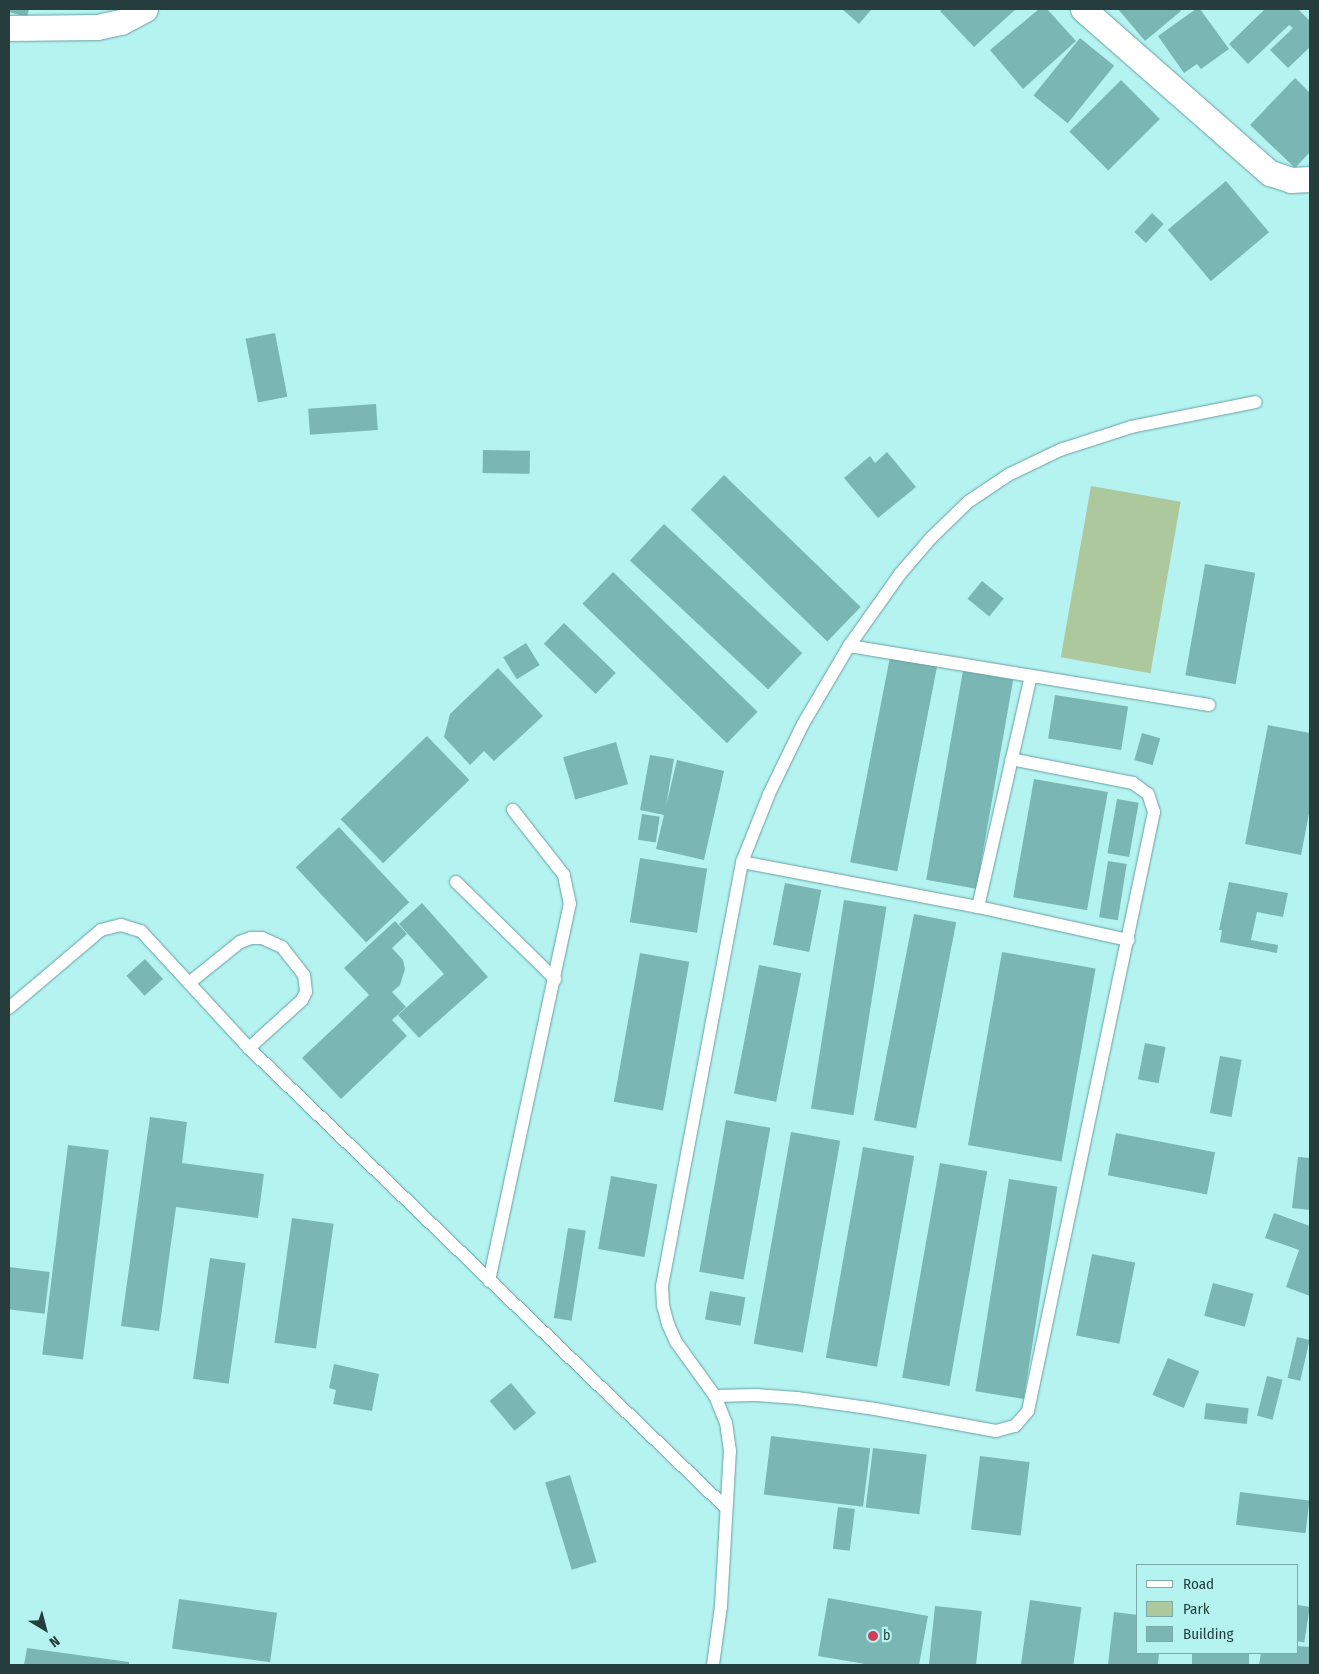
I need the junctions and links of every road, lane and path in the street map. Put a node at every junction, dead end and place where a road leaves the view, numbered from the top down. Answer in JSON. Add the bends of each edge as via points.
{"nodes":[{"id":1,"x":144,"y":9,"type":"edge"},
{"id":2,"x":1082,"y":9,"type":"edge"},
{"id":3,"x":9,"y":28,"type":"edge"},
{"id":4,"x":1310,"y":179,"type":"edge"},
{"id":5,"x":1256,"y":402,"type":"dead end"},
{"id":6,"x":849,"y":646,"type":"junction"},
{"id":7,"x":1031,"y":676,"type":"junction"},
{"id":8,"x":1209,"y":706,"type":"dead end"},
{"id":9,"x":1011,"y":759,"type":"junction"},
{"id":10,"x":513,"y":810,"type":"dead end"},
{"id":11,"x":742,"y":862,"type":"junction"},
{"id":12,"x":456,"y":882,"type":"dead end"},
{"id":13,"x":978,"y":907,"type":"junction"},
{"id":14,"x":1128,"y":940,"type":"junction"},
{"id":15,"x":555,"y":979,"type":"junction"},
{"id":16,"x":188,"y":983,"type":"junction"},
{"id":17,"x":9,"y":1008,"type":"edge"},
{"id":18,"x":249,"y":1048,"type":"junction"},
{"id":19,"x":489,"y":1281,"type":"junction"},
{"id":20,"x":715,"y":1396,"type":"junction"},
{"id":21,"x":726,"y":1508,"type":"junction"},
{"id":22,"x":713,"y":1665,"type":"edge"}],
"edges":[{"from":1,"to":3,"type":"street","via":[[121,22],[97,27]]},
{"from":2,"to":4,"type":"street","via":[[1270,173],[1291,180]]},
{"from":5,"to":6,"type":"lane","via":[[1131,427],[1060,450],[1008,475],[968,502],[931,538],[900,574]]},
{"from":6,"to":7,"type":"lane"},
{"from":6,"to":11,"type":"lane","via":[[803,724],[769,794]]},
{"from":7,"to":8,"type":"lane"},
{"from":7,"to":9,"type":"lane"},
{"from":9,"to":13,"type":"lane"},
{"from":9,"to":14,"type":"lane","via":[[1133,783],[1148,794],[1153,822]]},
{"from":10,"to":15,"type":"lane","via":[[556,862],[569,889],[570,904]]},
{"from":11,"to":13,"type":"lane"},
{"from":11,"to":20,"type":"lane","via":[[662,1286],[665,1315],[676,1342]]},
{"from":12,"to":15,"type":"lane"},
{"from":13,"to":14,"type":"lane"},
{"from":14,"to":20,"type":"lane","via":[[1030,1402],[1023,1419],[1006,1430],[996,1431],[797,1398]]},
{"from":15,"to":19,"type":"lane"},
{"from":16,"to":17,"type":"lane","via":[[141,931],[131,926],[111,926],[92,936]]},
{"from":16,"to":18,"type":"lane"},
{"from":16,"to":18,"type":"lane","via":[[240,942],[262,938],[282,947],[304,974],[306,992],[302,1000]]},
{"from":18,"to":19,"type":"lane"},
{"from":19,"to":21,"type":"lane"},
{"from":20,"to":21,"type":"lane","via":[[726,1423],[730,1451]]},
{"from":21,"to":22,"type":"lane","via":[[721,1606]]}]}
